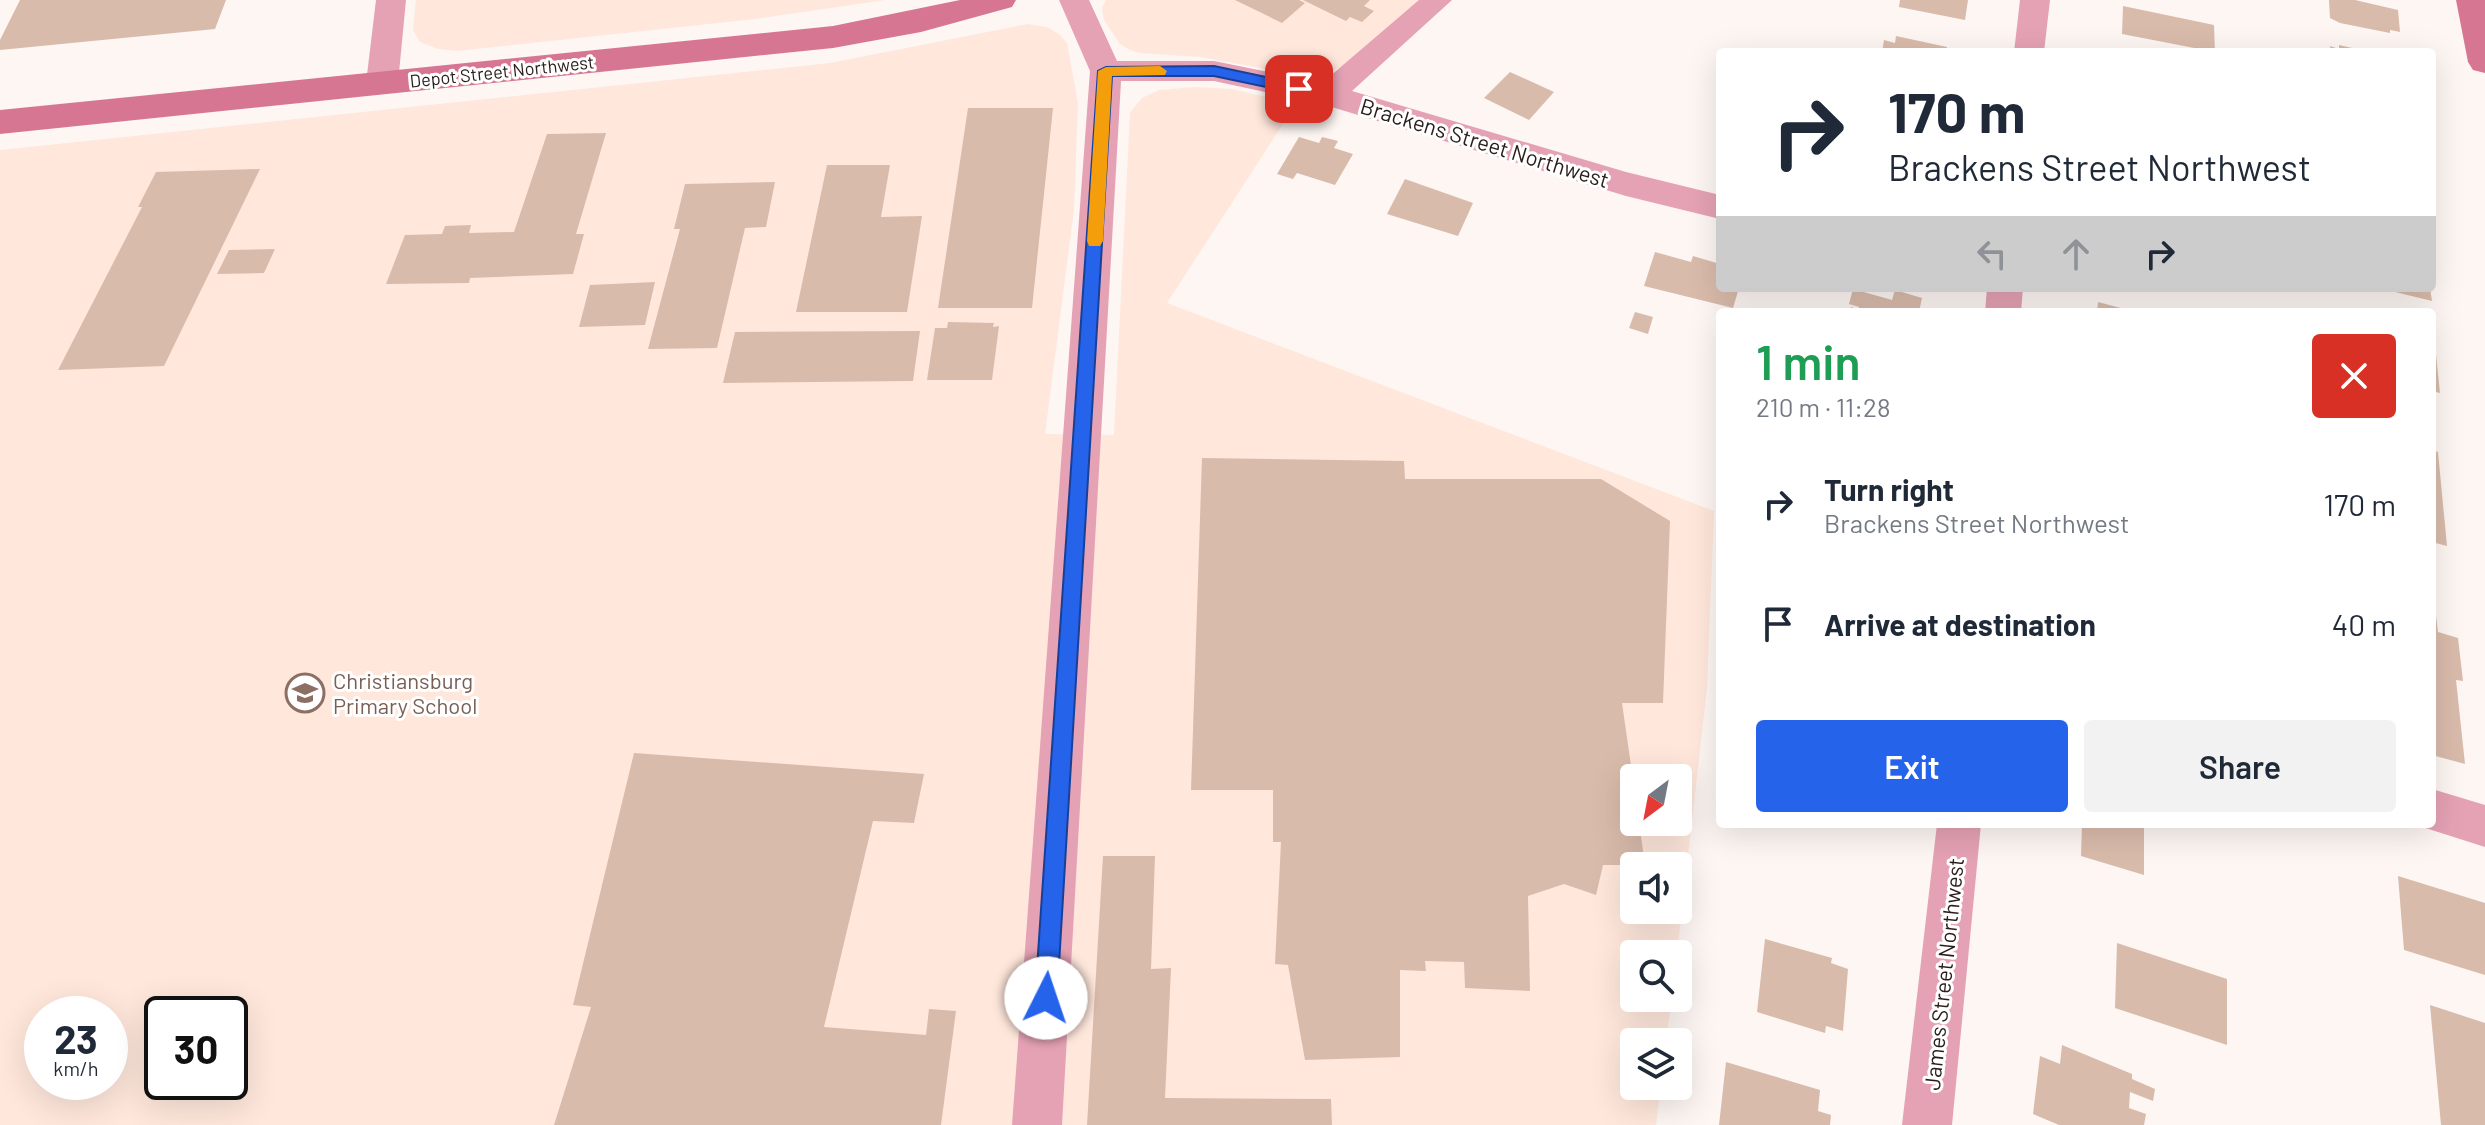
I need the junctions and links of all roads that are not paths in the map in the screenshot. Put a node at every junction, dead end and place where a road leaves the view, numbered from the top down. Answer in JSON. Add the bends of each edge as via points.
{"nodes":[{"id":1,"x":391,"y":0,"type":"edge"},
{"id":2,"x":1000,"y":0,"type":"edge"},
{"id":3,"x":1074,"y":0,"type":"edge"},
{"id":4,"x":1437,"y":0,"type":"edge"},
{"id":5,"x":2035,"y":0,"type":"edge"},
{"id":6,"x":2472,"y":0,"type":"edge"},
{"id":7,"x":2029,"y":48,"type":"edge"},
{"id":8,"x":2485,"y":62,"type":"edge"},
{"id":9,"x":1106,"y":71,"type":"junction"},
{"id":10,"x":382,"y":83,"type":"junction"},
{"id":11,"x":1328,"y":95,"type":"junction"},
{"id":12,"x":0,"y":122,"type":"edge"},
{"id":13,"x":1716,"y":206,"type":"edge"},
{"id":14,"x":2436,"y":811,"type":"edge"},
{"id":15,"x":2485,"y":826,"type":"edge"},
{"id":16,"x":1959,"y":828,"type":"edge"},
{"id":17,"x":1037,"y":1125,"type":"edge"},
{"id":18,"x":1927,"y":1125,"type":"edge"}],
"edges":[{"from":1,"to":10,"type":"street"},
{"from":2,"to":10,"type":"main road","name":"Depot Street Northwest","via":[[833,37]]},
{"from":3,"to":9,"type":"street"},
{"from":4,"to":11,"type":"street"},
{"from":5,"to":7,"type":"street"},
{"from":6,"to":8,"type":"main road"},
{"from":9,"to":11,"type":"street","name":"Brackens Street Northwest","via":[[1214,71]]},
{"from":9,"to":17,"type":"street"},
{"from":10,"to":12,"type":"main road","name":"Depot Street Northwest"},
{"from":11,"to":13,"type":"street","name":"Brackens Street Northwest"},
{"from":14,"to":15,"type":"street"},
{"from":16,"to":18,"type":"street","name":"James Street Northwest"}]}
